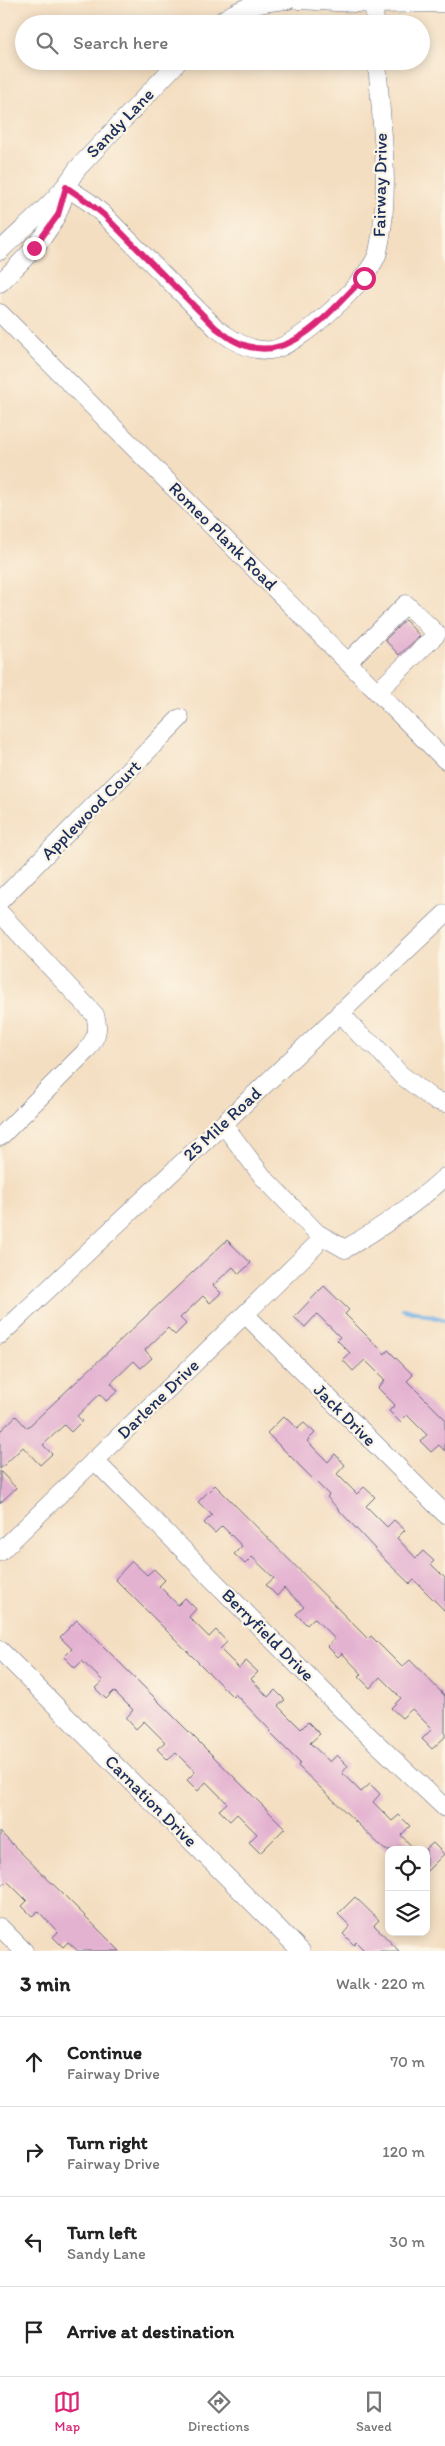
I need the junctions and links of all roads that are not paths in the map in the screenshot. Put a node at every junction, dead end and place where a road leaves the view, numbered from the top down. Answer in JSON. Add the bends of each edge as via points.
{"nodes":[{"id":1,"x":288,"y":0,"type":"edge"},
{"id":2,"x":298,"y":0,"type":"edge"},
{"id":3,"x":445,"y":3,"type":"edge"},
{"id":4,"x":374,"y":4,"type":"junction"},
{"id":5,"x":233,"y":15,"type":"edge"},
{"id":6,"x":375,"y":15,"type":"edge"},
{"id":7,"x":170,"y":70,"type":"edge"},
{"id":8,"x":378,"y":70,"type":"edge"},
{"id":9,"x":66,"y":187,"type":"junction"},
{"id":10,"x":0,"y":251,"type":"edge"},
{"id":11,"x":0,"y":283,"type":"edge"},
{"id":12,"x":0,"y":313,"type":"edge"},
{"id":13,"x":348,"y":662,"type":"junction"},
{"id":14,"x":377,"y":692,"type":"junction"},
{"id":15,"x":180,"y":718,"type":"dead end"},
{"id":16,"x":445,"y":760,"type":"edge"},
{"id":17,"x":0,"y":901,"type":"edge"},
{"id":18,"x":0,"y":913,"type":"edge"},
{"id":19,"x":445,"y":914,"type":"edge"},
{"id":20,"x":340,"y":1012,"type":"junction"},
{"id":21,"x":445,"y":1103,"type":"edge"},
{"id":22,"x":222,"y":1124,"type":"junction"},
{"id":23,"x":0,"y":1137,"type":"edge"},
{"id":24,"x":445,"y":1176,"type":"edge"},
{"id":25,"x":315,"y":1246,"type":"dead end"},
{"id":26,"x":246,"y":1315,"type":"junction"},
{"id":27,"x":0,"y":1335,"type":"edge"},
{"id":28,"x":94,"y":1460,"type":"junction"},
{"id":29,"x":445,"y":1514,"type":"edge"},
{"id":30,"x":0,"y":1552,"type":"edge"},
{"id":31,"x":0,"y":1650,"type":"edge"},
{"id":32,"x":445,"y":1808,"type":"edge"},
{"id":33,"x":0,"y":1927,"type":"edge"},
{"id":34,"x":24,"y":1951,"type":"edge"},
{"id":35,"x":301,"y":1951,"type":"edge"}],
"edges":[{"from":1,"to":5,"type":"street","via":[[266,1]]},
{"from":2,"to":4,"type":"street"},
{"from":3,"to":4,"type":"street"},
{"from":4,"to":6,"type":"street"},
{"from":7,"to":9,"type":"street","name":"Sandy Lane","via":[[77,169]]},
{"from":8,"to":9,"type":"street","name":"Fairway Drive","via":[[384,180],[378,254],[364,278],[305,335],[289,344],[272,350],[255,349],[234,341],[216,328],[104,215]]},
{"from":9,"to":10,"type":"street","name":"Sandy Lane"},
{"from":9,"to":11,"type":"street","name":"Sandy Lane","via":[[58,215],[46,233]]},
{"from":12,"to":13,"type":"street","name":"Romeo Plank Road"},
{"from":13,"to":14,"type":"street","name":"Romeo Plank Road"},
{"from":13,"to":14,"type":"street","via":[[406,604],[437,634]]},
{"from":14,"to":16,"type":"street","name":"Romeo Plank Road"},
{"from":15,"to":17,"type":"street","name":"Applewood Court"},
{"from":18,"to":23,"type":"street","via":[[95,1015],[98,1026],[96,1038],[86,1051]]},
{"from":19,"to":20,"type":"street","name":"25 Mile Road"},
{"from":20,"to":21,"type":"street","via":[[400,1074],[424,1094]]},
{"from":20,"to":22,"type":"street","name":"25 Mile Road"},
{"from":22,"to":24,"type":"street","via":[[263,1177],[317,1233],[345,1249],[421,1198]]},
{"from":22,"to":27,"type":"street","name":"25 Mile Road"},
{"from":25,"to":26,"type":"street","name":"Darlene Drive"},
{"from":26,"to":28,"type":"street","name":"Darlene Drive"},
{"from":26,"to":29,"type":"street","name":"Jack Drive"},
{"from":28,"to":30,"type":"street","name":"Darlene Drive"},
{"from":28,"to":32,"type":"street","name":"Berryfield Drive","via":[[351,1719]]},
{"from":31,"to":35,"type":"street","name":"Carnation Drive"},
{"from":33,"to":34,"type":"street"}]}
